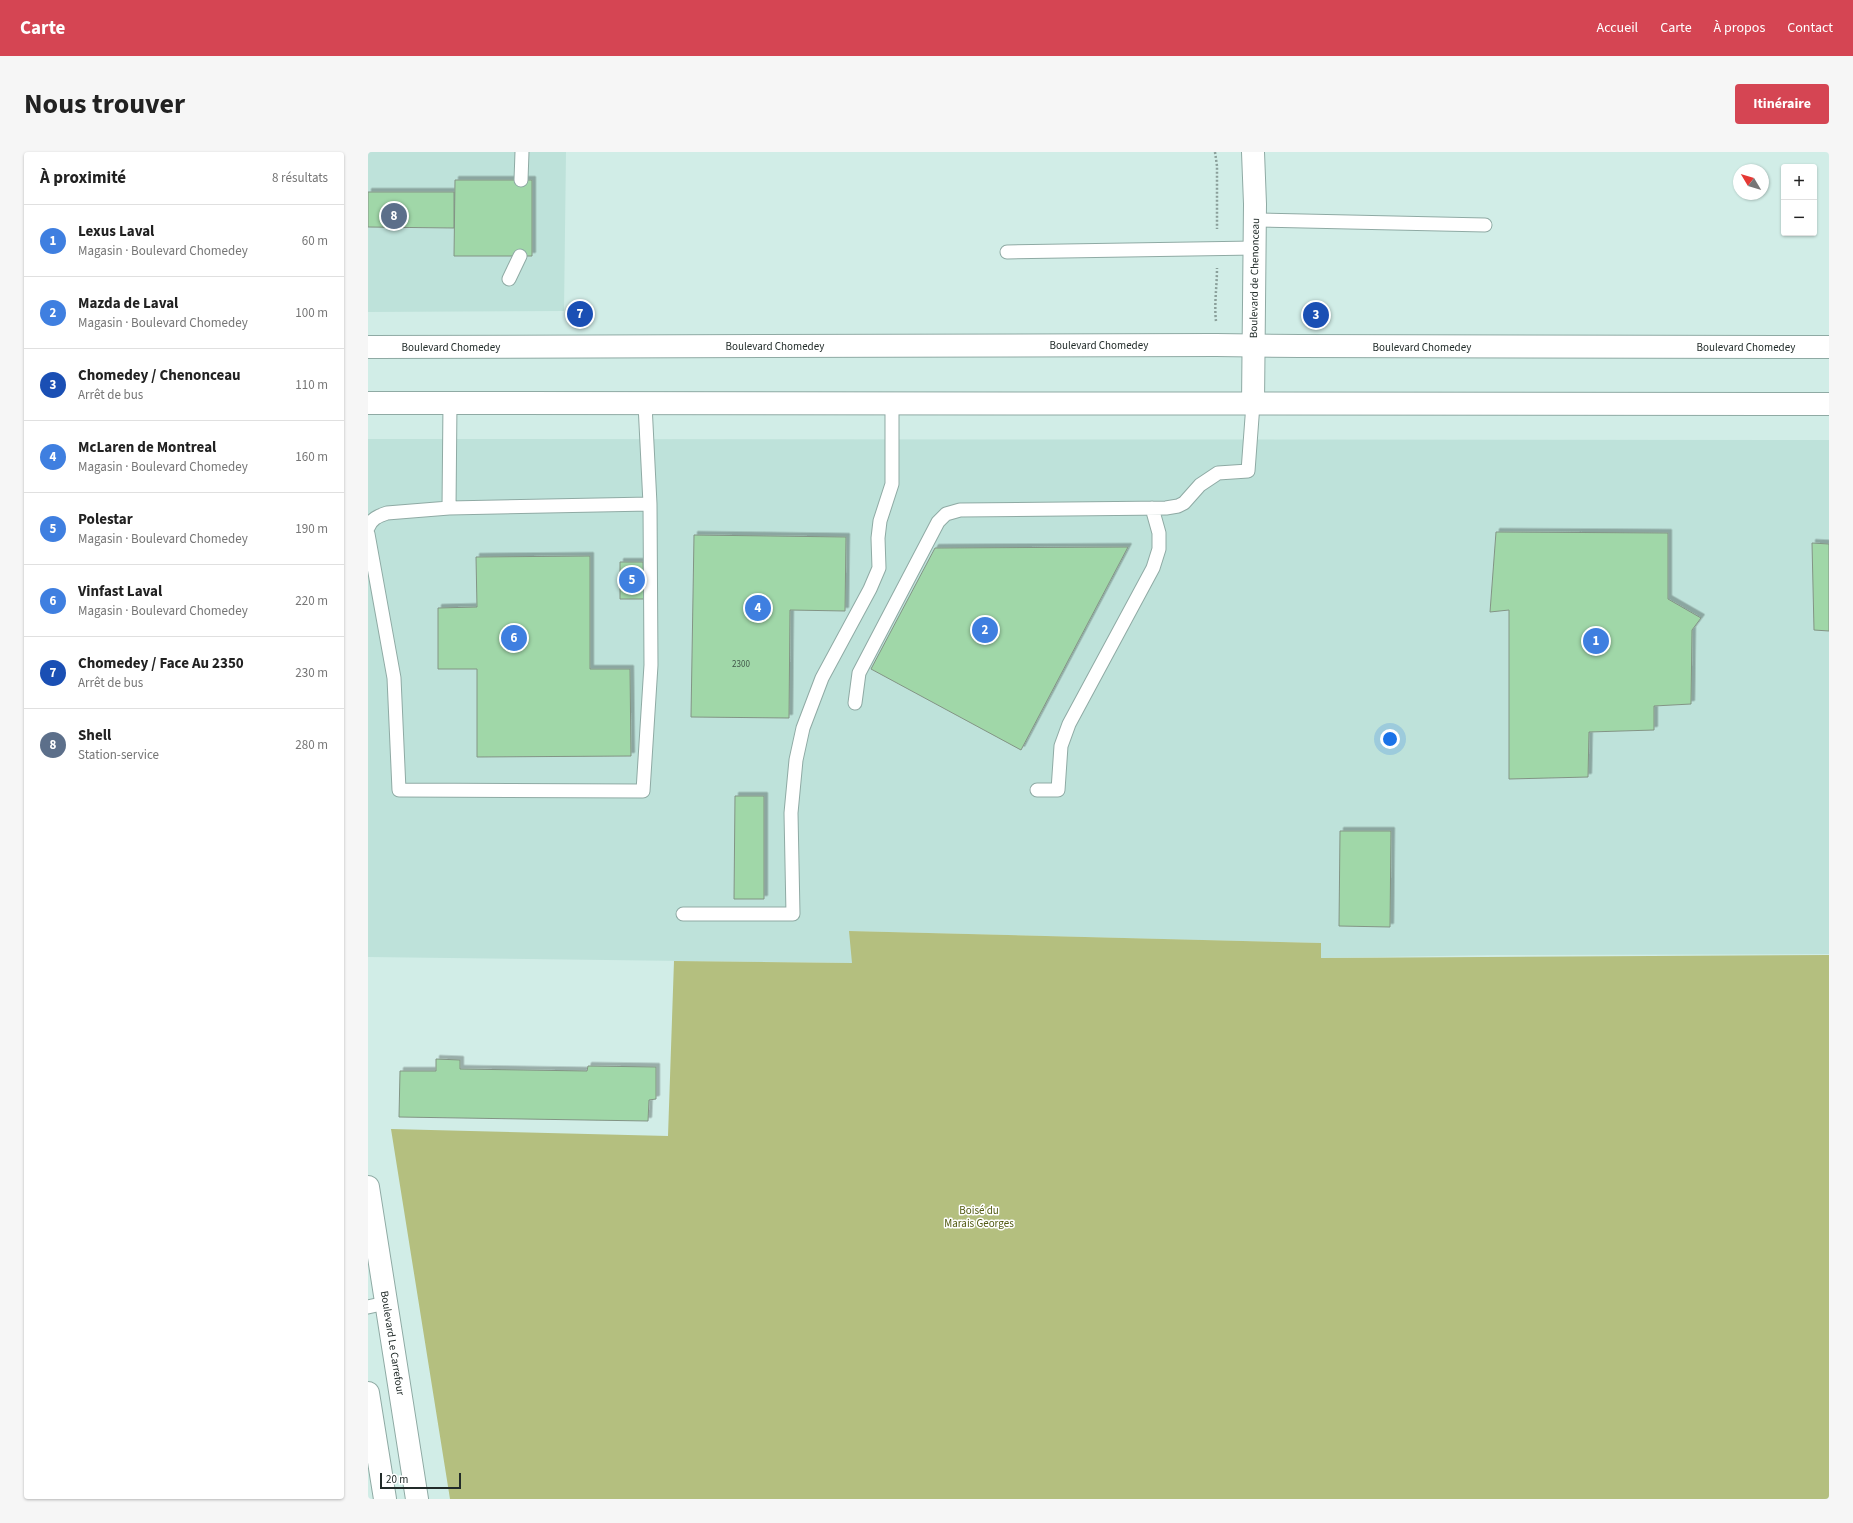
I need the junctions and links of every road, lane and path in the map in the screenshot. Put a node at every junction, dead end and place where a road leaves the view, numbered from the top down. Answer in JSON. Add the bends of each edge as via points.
{"nodes":[{"id":1,"x":522,"y":152,"type":"edge"},
{"id":2,"x":1215,"y":152,"type":"edge"},
{"id":3,"x":1253,"y":152,"type":"edge"},
{"id":4,"x":521,"y":180,"type":"dead end"},
{"id":5,"x":1218,"y":220,"type":"dead end"},
{"id":6,"x":1255,"y":220,"type":"junction"},
{"id":7,"x":1484,"y":224,"type":"dead end"},
{"id":8,"x":1255,"y":248,"type":"junction"},
{"id":9,"x":1007,"y":252,"type":"dead end"},
{"id":10,"x":520,"y":256,"type":"dead end"},
{"id":11,"x":1217,"y":274,"type":"dead end"},
{"id":12,"x":509,"y":279,"type":"dead end"},
{"id":13,"x":1214,"y":309,"type":"dead end"},
{"id":14,"x":1254,"y":345,"type":"junction"},
{"id":15,"x":368,"y":347,"type":"edge"},
{"id":16,"x":1829,"y":347,"type":"edge"},
{"id":17,"x":368,"y":403,"type":"edge"},
{"id":18,"x":450,"y":403,"type":"junction"},
{"id":19,"x":645,"y":404,"type":"junction"},
{"id":20,"x":892,"y":404,"type":"junction"},
{"id":21,"x":1253,"y":404,"type":"junction"},
{"id":22,"x":1829,"y":404,"type":"edge"},
{"id":23,"x":650,"y":504,"type":"junction"},
{"id":24,"x":450,"y":508,"type":"junction"},
{"id":25,"x":1152,"y":508,"type":"junction"},
{"id":26,"x":368,"y":528,"type":"edge"},
{"id":27,"x":368,"y":534,"type":"edge"},
{"id":28,"x":855,"y":703,"type":"dead end"},
{"id":29,"x":1037,"y":790,"type":"dead end"},
{"id":30,"x":683,"y":914,"type":"dead end"},
{"id":31,"x":368,"y":1187,"type":"edge"},
{"id":32,"x":377,"y":1305,"type":"edge"},
{"id":33,"x":368,"y":1393,"type":"edge"},
{"id":34,"x":385,"y":1499,"type":"edge"},
{"id":35,"x":417,"y":1499,"type":"edge"}],
"edges":[{"from":1,"to":4,"type":"lane"},
{"from":2,"to":5,"type":"path"},
{"from":3,"to":6,"type":"street","name":"Boulevard de Chenonceau"},
{"from":6,"to":7,"type":"lane"},
{"from":6,"to":8,"type":"street","name":"Boulevard de Chenonceau"},
{"from":8,"to":9,"type":"lane"},
{"from":8,"to":14,"type":"street","name":"Boulevard de Chenonceau"},
{"from":10,"to":12,"type":"lane"},
{"from":11,"to":13,"type":"path"},
{"from":14,"to":15,"type":"street","name":"Boulevard Chomedey"},
{"from":14,"to":16,"type":"street","name":"Boulevard Chomedey"},
{"from":14,"to":21,"type":"street","name":"Boulevard de Chenonceau"},
{"from":17,"to":18,"type":"street"},
{"from":18,"to":19,"type":"street"},
{"from":18,"to":24,"type":"lane"},
{"from":19,"to":20,"type":"street"},
{"from":19,"to":23,"type":"lane"},
{"from":20,"to":21,"type":"street"},
{"from":20,"to":30,"type":"lane","via":[[892,484],[880,521],[879,568],[822,678],[803,728],[796,760],[791,813],[793,914]]},
{"from":21,"to":22,"type":"street"},
{"from":21,"to":25,"type":"lane","via":[[1248,471],[1218,473],[1200,485],[1178,506]]},
{"from":23,"to":24,"type":"lane"},
{"from":23,"to":27,"type":"lane","via":[[651,665],[643,791],[399,790],[394,678]]},
{"from":24,"to":26,"type":"lane","via":[[378,516],[372,520]]},
{"from":25,"to":28,"type":"lane","via":[[960,510],[946,514],[938,522],[859,673]]},
{"from":25,"to":29,"type":"lane","via":[[1159,549],[1153,568],[1069,724],[1061,746],[1058,790]]},
{"from":31,"to":32,"type":"street","name":"Boulevard Le Carrefour"},
{"from":32,"to":35,"type":"street","name":"Boulevard Le Carrefour"},
{"from":33,"to":34,"type":"street"}]}
